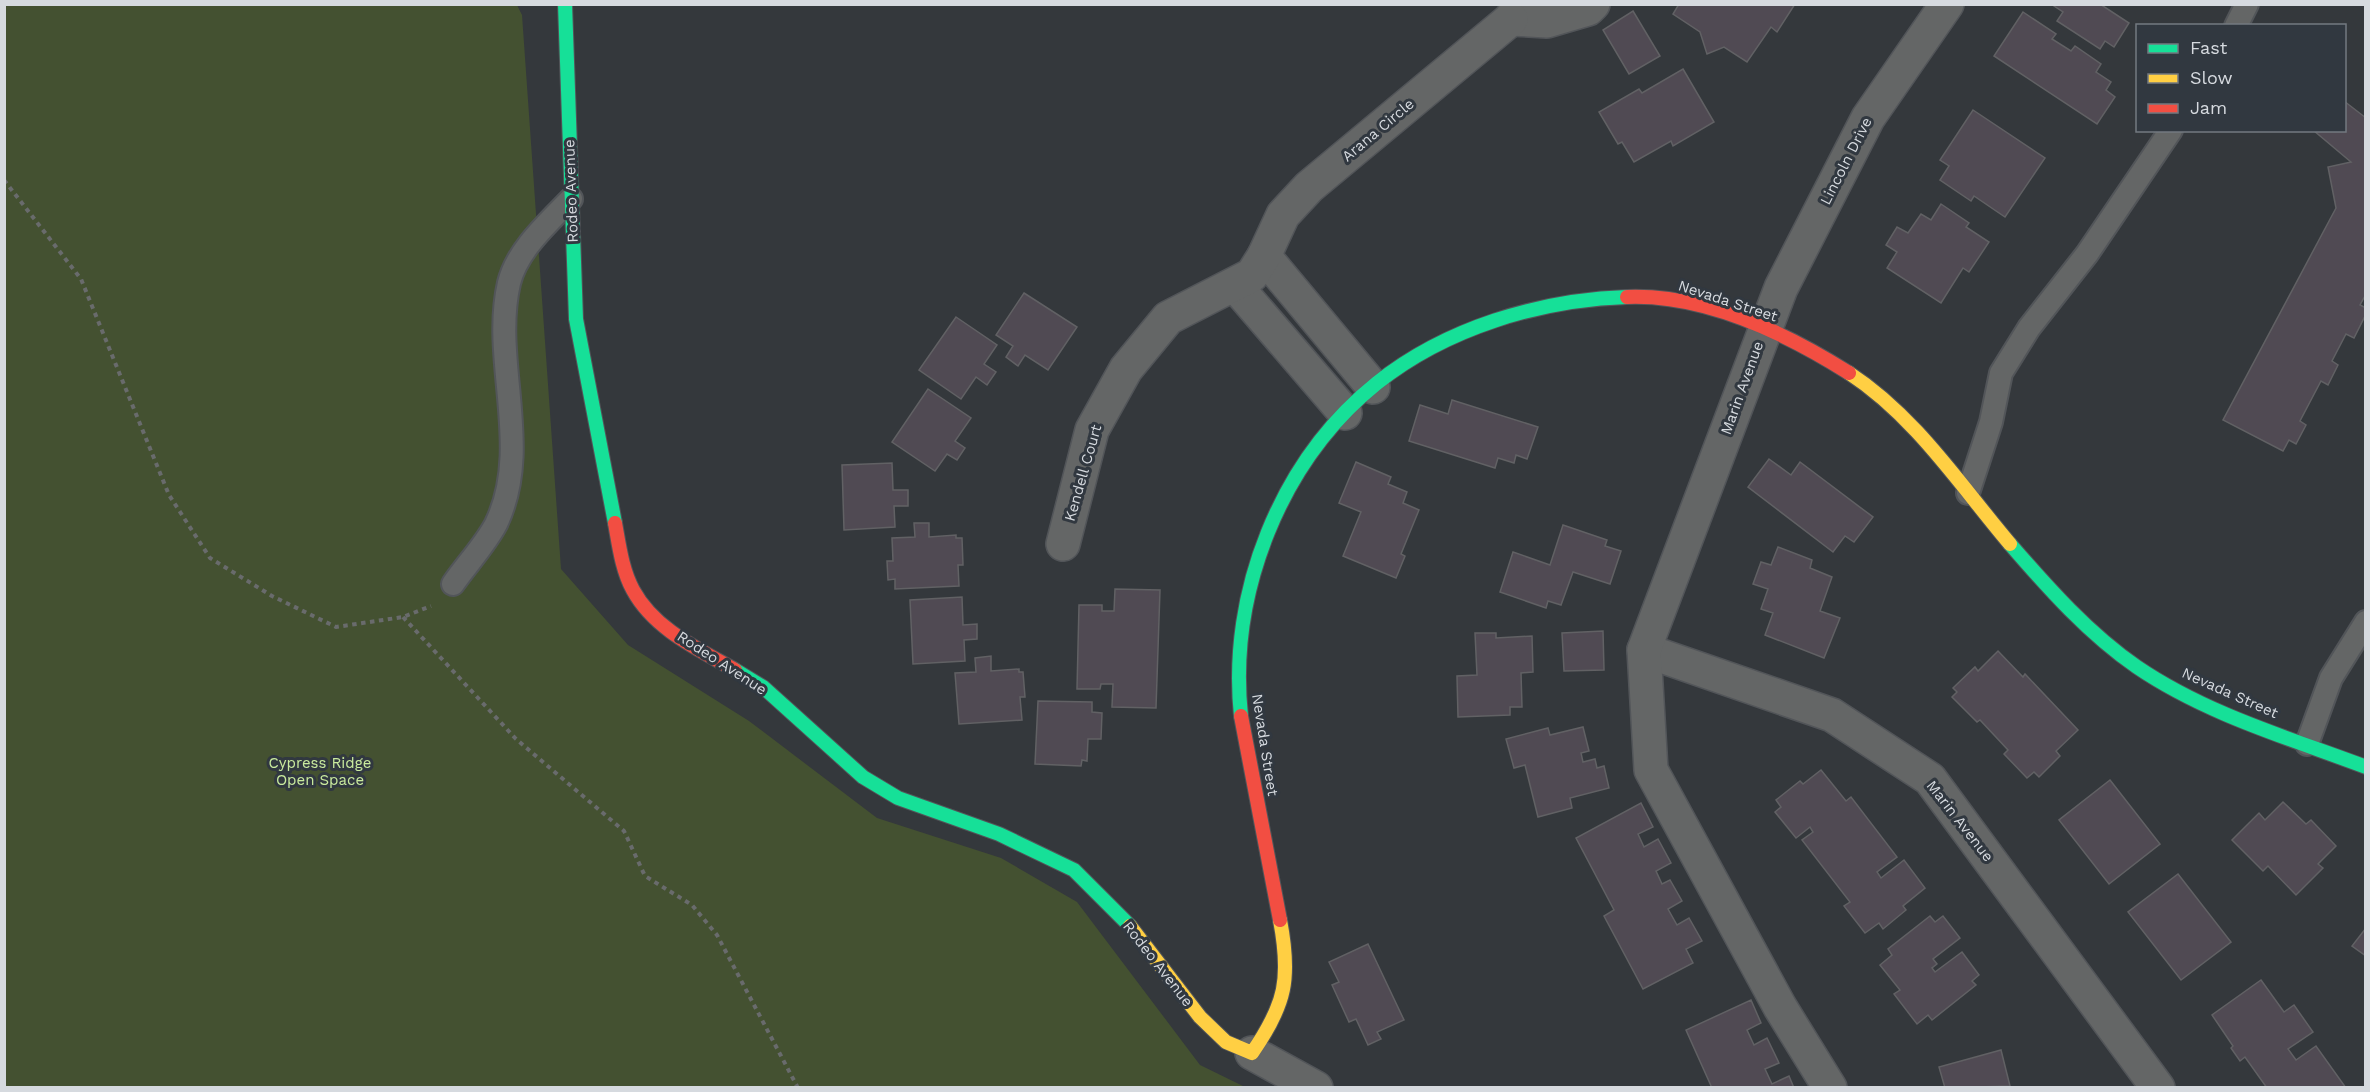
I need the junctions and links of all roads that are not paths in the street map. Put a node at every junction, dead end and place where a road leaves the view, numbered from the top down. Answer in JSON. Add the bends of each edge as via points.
{"nodes":[{"id":1,"x":565,"y":4,"type":"edge"},
{"id":2,"x":1593,"y":4,"type":"edge"},
{"id":3,"x":1947,"y":4,"type":"edge"},
{"id":4,"x":2247,"y":4,"type":"edge"},
{"id":5,"x":1516,"y":12,"type":"edge"},
{"id":6,"x":2237,"y":24,"type":"edge"},
{"id":7,"x":2170,"y":132,"type":"edge"},
{"id":8,"x":571,"y":199,"type":"junction"},
{"id":9,"x":1264,"y":256,"type":"junction"},
{"id":10,"x":1235,"y":285,"type":"junction"},
{"id":11,"x":1764,"y":328,"type":"junction"},
{"id":12,"x":1373,"y":387,"type":"junction"},
{"id":13,"x":1345,"y":413,"type":"junction"},
{"id":14,"x":1968,"y":494,"type":"junction"},
{"id":15,"x":1063,"y":544,"type":"dead end"},
{"id":16,"x":453,"y":584,"type":"road end"},
{"id":17,"x":2366,"y":622,"type":"edge"},
{"id":18,"x":1644,"y":650,"type":"junction"},
{"id":19,"x":2307,"y":744,"type":"junction"},
{"id":20,"x":2366,"y":767,"type":"edge"},
{"id":21,"x":1270,"y":1068,"type":"edge"},
{"id":22,"x":1316,"y":1088,"type":"edge"},
{"id":23,"x":1830,"y":1088,"type":"edge"},
{"id":24,"x":2158,"y":1088,"type":"edge"}],
"edges":[{"from":1,"to":8,"type":"street","name":"Rodeo Avenue"},
{"from":2,"to":5,"type":"street","name":"Arana Circle","via":[[1547,21]]},
{"from":3,"to":11,"type":"street","name":"Lincoln Drive","via":[[1868,118]]},
{"from":4,"to":6,"type":"lane"},
{"from":5,"to":9,"type":"street","name":"Arana Circle","via":[[1309,187],[1283,215]]},
{"from":7,"to":14,"type":"lane","via":[[2001,373],[1991,422]]},
{"from":8,"to":16,"type":"lane","via":[[527,247],[509,282],[506,335],[513,433],[508,485],[495,524]]},
{"from":8,"to":21,"type":"street","name":"Rodeo Avenue","via":[[576,319],[585,379],[621,556],[633,590],[652,616],[680,638],[763,687],[863,777],[898,798],[999,834],[1074,870],[1130,925],[1200,1017],[1226,1042]]},
{"from":9,"to":10,"type":"street","name":"Kendell Court","via":[[1252,274]]},
{"from":9,"to":12,"type":"street"},
{"from":10,"to":13,"type":"street"},
{"from":10,"to":15,"type":"street","name":"Kendell Court","via":[[1168,318],[1126,369],[1092,430]]},
{"from":11,"to":12,"type":"street","name":"Nevada Street","via":[[1666,298],[1598,297],[1511,314],[1466,331],[1401,366]]},
{"from":11,"to":14,"type":"street","name":"Nevada Street","via":[[1802,345],[1874,389],[1902,415]]},
{"from":11,"to":18,"type":"street","name":"Marin Avenue"},
{"from":12,"to":13,"type":"street","name":"Nevada Street"},
{"from":13,"to":21,"type":"street","name":"Nevada Street","via":[[1300,471],[1272,522],[1255,570],[1242,639],[1239,691],[1243,732],[1283,959],[1282,999],[1270,1027]]},
{"from":14,"to":19,"type":"street","name":"Nevada Street","via":[[2040,579],[2111,647],[2158,679],[2210,706]]},
{"from":17,"to":19,"type":"lane","via":[[2331,678]]},
{"from":18,"to":23,"type":"street","name":"Marin Avenue","via":[[1652,770],[1780,1007]]},
{"from":18,"to":24,"type":"street","name":"Marin Avenue","via":[[1832,715],[1930,779]]},
{"from":19,"to":20,"type":"street","name":"Nevada Street"},
{"from":21,"to":22,"type":"street","name":"Rodeo Avenue"}]}
